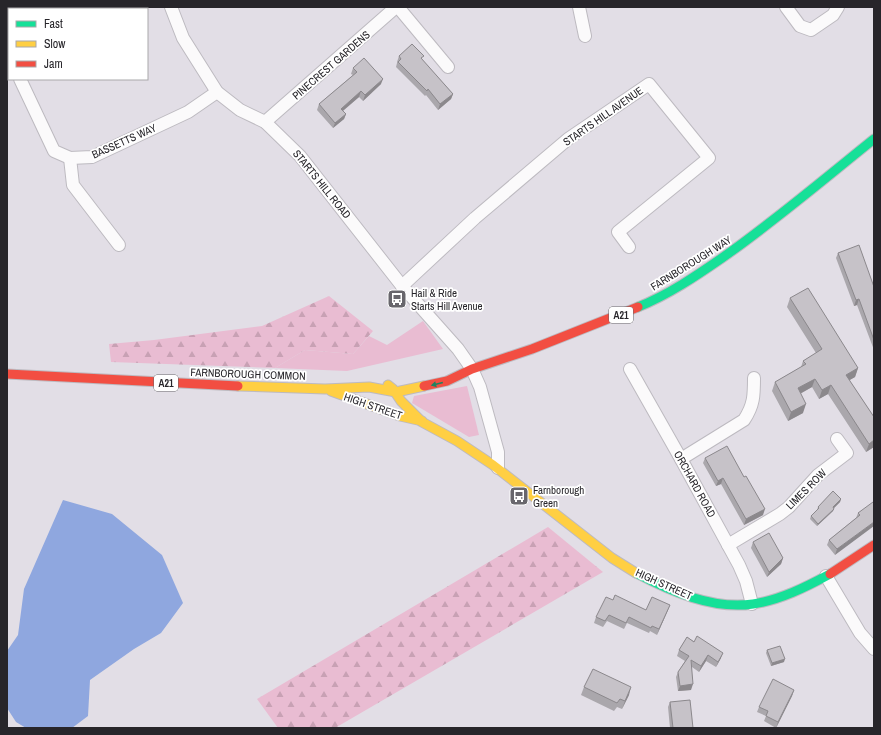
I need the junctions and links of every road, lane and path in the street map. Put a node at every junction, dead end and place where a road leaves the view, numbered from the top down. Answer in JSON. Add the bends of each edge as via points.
{"nodes":[{"id":1,"x":171,"y":7,"type":"edge"},
{"id":2,"x":397,"y":7,"type":"edge"},
{"id":3,"x":579,"y":7,"type":"edge"},
{"id":4,"x":786,"y":7,"type":"edge"},
{"id":5,"x":838,"y":7,"type":"edge"},
{"id":6,"x":585,"y":36,"type":"dead end"},
{"id":7,"x":448,"y":67,"type":"dead end"},
{"id":8,"x":20,"y":80,"type":"edge"},
{"id":9,"x":217,"y":92,"type":"junction"},
{"id":10,"x":265,"y":122,"type":"junction"},
{"id":11,"x":874,"y":139,"type":"edge"},
{"id":12,"x":70,"y":158,"type":"junction"},
{"id":13,"x":119,"y":245,"type":"dead end"},
{"id":14,"x":629,"y":247,"type":"dead end"},
{"id":15,"x":402,"y":286,"type":"junction"},
{"id":16,"x":451,"y":367,"type":"dead end"},
{"id":17,"x":472,"y":369,"type":"junction"},
{"id":18,"x":630,"y":369,"type":"dead end"},
{"id":19,"x":7,"y":374,"type":"edge"},
{"id":20,"x":754,"y":378,"type":"dead end"},
{"id":21,"x":393,"y":379,"type":"dead end"},
{"id":22,"x":382,"y":383,"type":"junction"},
{"id":23,"x":369,"y":387,"type":"junction"},
{"id":24,"x":325,"y":389,"type":"junction"},
{"id":25,"x":396,"y":392,"type":"junction"},
{"id":26,"x":422,"y":421,"type":"junction"},
{"id":27,"x":837,"y":439,"type":"dead end"},
{"id":28,"x":681,"y":459,"type":"junction"},
{"id":29,"x":498,"y":468,"type":"junction"},
{"id":30,"x":728,"y":545,"type":"junction"},
{"id":31,"x":874,"y":545,"type":"edge"},
{"id":32,"x":826,"y":576,"type":"junction"},
{"id":33,"x":752,"y":604,"type":"junction"},
{"id":34,"x":874,"y":649,"type":"edge"}],
"edges":[{"from":1,"to":9,"type":"street","name":"STARTS HILL ROAD","via":[[183,38]]},
{"from":2,"to":7,"type":"street"},
{"from":2,"to":10,"type":"street","name":"PINECREST GARDENS"},
{"from":3,"to":6,"type":"street"},
{"from":4,"to":5,"type":"street","via":[[800,26],[811,30],[833,15]]},
{"from":8,"to":12,"type":"street","via":[[54,151]]},
{"from":9,"to":10,"type":"street","name":"STARTS HILL ROAD","via":[[240,110]]},
{"from":9,"to":12,"type":"street","name":"BASSETTS WAY","via":[[188,112],[92,157]]},
{"from":10,"to":15,"type":"street","name":"STARTS HILL ROAD","via":[[300,156]]},
{"from":11,"to":17,"type":"main road","name":"FARNBOROUGH WAY","number":"A21","via":[[756,234],[676,288],[644,305],[588,328]]},
{"from":12,"to":13,"type":"street","via":[[73,185]]},
{"from":14,"to":15,"type":"street","name":"STARTS HILL AVENUE","via":[[618,232],[709,158],[648,84],[568,139],[475,218]]},
{"from":15,"to":17,"type":"street","name":"STARTS HILL ROAD","via":[[458,349]]},
{"from":16,"to":17,"type":"main road","number":"A21"},
{"from":17,"to":25,"type":"main road","name":"FARNBOROUGH COMMON","number":"A21","one_way":true,"via":[[447,381]]},
{"from":17,"to":29,"type":"street","via":[[480,387],[498,452]]},
{"from":18,"to":28,"type":"street","name":"ORCHARD ROAD"},
{"from":19,"to":24,"type":"main road","name":"FARNBOROUGH COMMON","number":"A21","via":[[197,385]]},
{"from":20,"to":28,"type":"street","via":[[751,410],[744,420]]},
{"from":21,"to":22,"type":"main road","name":"FARNBOROUGH COMMON","number":"A21"},
{"from":22,"to":23,"type":"main road","name":"FARNBOROUGH COMMON","number":"A21"},
{"from":22,"to":25,"type":"main road","name":"HIGH STREET","via":[[391,386]]},
{"from":23,"to":24,"type":"main road","name":"FARNBOROUGH COMMON","number":"A21"},
{"from":23,"to":25,"type":"main road","name":"FARNBOROUGH COMMON","number":"A21"},
{"from":24,"to":26,"type":"main road","name":"HIGH STREET","via":[[400,416]]},
{"from":25,"to":26,"type":"main road","name":"HIGH STREET"},
{"from":26,"to":29,"type":"main road","name":"HIGH STREET"},
{"from":27,"to":30,"type":"street","name":"LIMES ROW","via":[[847,453],[818,475],[780,514]]},
{"from":28,"to":30,"type":"street","name":"ORCHARD ROAD"},
{"from":29,"to":33,"type":"main road","name":"HIGH STREET","via":[[616,561],[635,572],[702,600],[726,604]]},
{"from":30,"to":33,"type":"street","name":"ORCHARD ROAD","via":[[746,581]]},
{"from":31,"to":32,"type":"main road","name":"HIGH STREET"},
{"from":32,"to":33,"type":"main road","name":"HIGH STREET","via":[[772,599]]},
{"from":32,"to":34,"type":"street","via":[[860,633]]}]}
